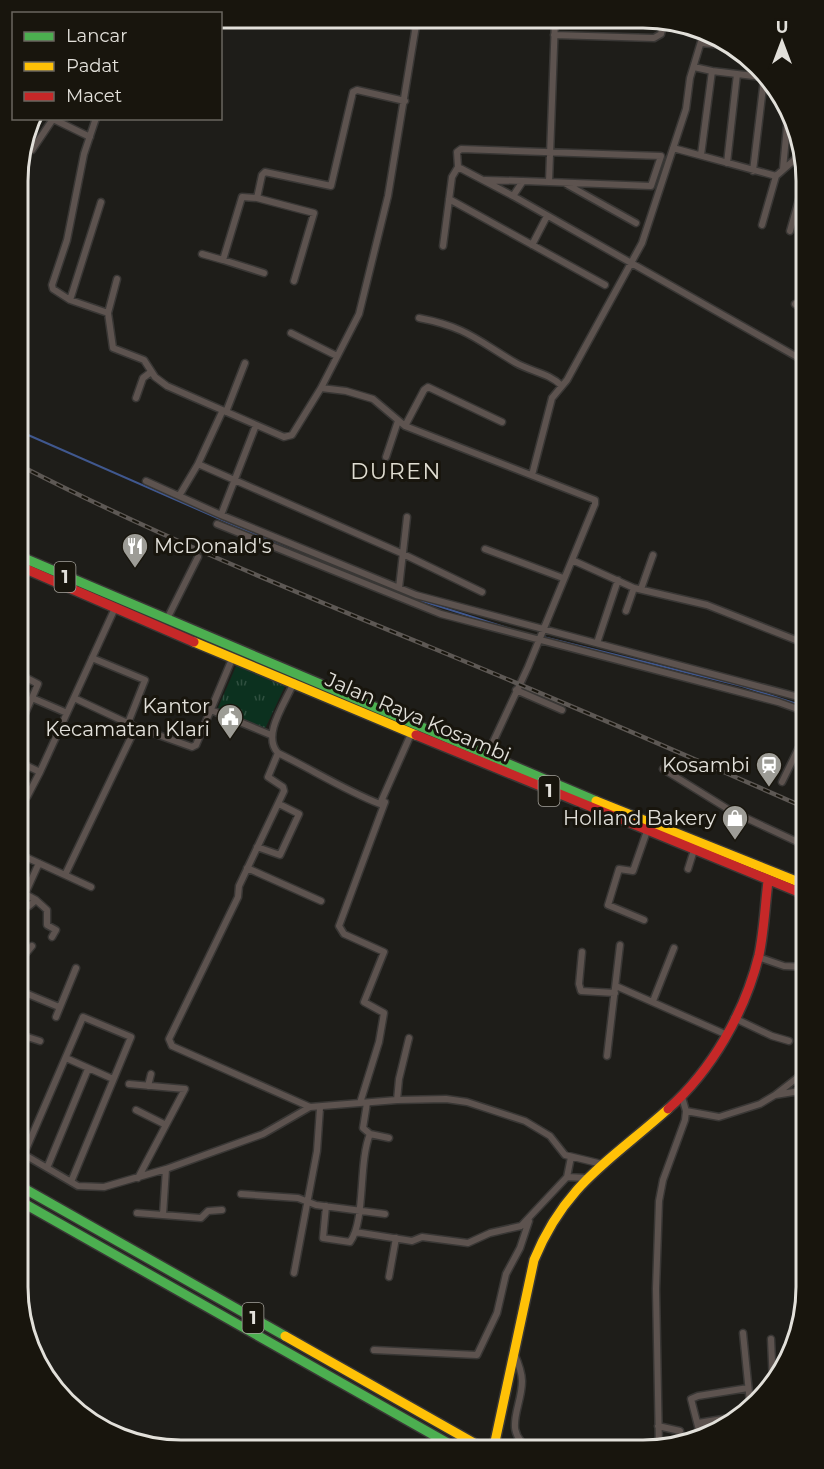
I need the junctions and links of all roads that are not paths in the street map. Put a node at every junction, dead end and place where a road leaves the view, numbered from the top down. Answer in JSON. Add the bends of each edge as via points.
{"nodes":[{"id":1,"x":416,"y":28,"type":"edge"},
{"id":2,"x":554,"y":28,"type":"edge"},
{"id":3,"x":662,"y":30,"type":"edge"},
{"id":4,"x":554,"y":35,"type":"junction"},
{"id":5,"x":701,"y":43,"type":"joint"},
{"id":6,"x":709,"y":44,"type":"edge"},
{"id":7,"x":694,"y":66,"type":"junction"},
{"id":8,"x":712,"y":71,"type":"junction"},
{"id":9,"x":737,"y":74,"type":"junction"},
{"id":10,"x":752,"y":76,"type":"edge"},
{"id":11,"x":762,"y":87,"type":"edge"},
{"id":12,"x":405,"y":101,"type":"junction"},
{"id":13,"x":52,"y":120,"type":"edge"},
{"id":14,"x":55,"y":120,"type":"edge"},
{"id":15,"x":95,"y":120,"type":"edge"},
{"id":16,"x":786,"y":132,"type":"edge"},
{"id":17,"x":90,"y":137,"type":"junction"},
{"id":18,"x":673,"y":148,"type":"junction"},
{"id":19,"x":33,"y":149,"type":"edge"},
{"id":20,"x":551,"y":150,"type":"junction"},
{"id":21,"x":701,"y":155,"type":"junction"},
{"id":22,"x":794,"y":160,"type":"edge"},
{"id":23,"x":727,"y":163,"type":"junction"},
{"id":24,"x":458,"y":167,"type":"junction"},
{"id":25,"x":783,"y":169,"type":"junction"},
{"id":26,"x":753,"y":171,"type":"junction"},
{"id":27,"x":776,"y":176,"type":"junction"},
{"id":28,"x":481,"y":180,"type":"junction"},
{"id":29,"x":523,"y":182,"type":"junction"},
{"id":30,"x":549,"y":182,"type":"junction"},
{"id":31,"x":564,"y":182,"type":"junction"},
{"id":32,"x":513,"y":196,"type":"junction"},
{"id":33,"x":257,"y":198,"type":"junction"},
{"id":34,"x":449,"y":199,"type":"junction"},
{"id":35,"x":101,"y":202,"type":"dead end"},
{"id":36,"x":796,"y":210,"type":"edge"},
{"id":37,"x":547,"y":216,"type":"junction"},
{"id":38,"x":636,"y":223,"type":"dead end"},
{"id":39,"x":762,"y":225,"type":"dead end"},
{"id":40,"x":790,"y":231,"type":"dead end"},
{"id":41,"x":532,"y":245,"type":"junction"},
{"id":42,"x":443,"y":246,"type":"dead end"},
{"id":43,"x":202,"y":254,"type":"dead end"},
{"id":44,"x":223,"y":260,"type":"junction"},
{"id":45,"x":629,"y":264,"type":"junction"},
{"id":46,"x":264,"y":273,"type":"dead end"},
{"id":47,"x":117,"y":279,"type":"dead end"},
{"id":48,"x":294,"y":281,"type":"dead end"},
{"id":49,"x":604,"y":285,"type":"dead end"},
{"id":50,"x":70,"y":300,"type":"junction"},
{"id":51,"x":108,"y":313,"type":"junction"},
{"id":52,"x":419,"y":318,"type":"dead end"},
{"id":53,"x":291,"y":333,"type":"dead end"},
{"id":54,"x":337,"y":356,"type":"junction"},
{"id":55,"x":796,"y":356,"type":"edge"},
{"id":56,"x":245,"y":363,"type":"dead end"},
{"id":57,"x":151,"y":372,"type":"junction"},
{"id":58,"x":562,"y":386,"type":"junction"},
{"id":59,"x":321,"y":388,"type":"junction"},
{"id":60,"x":136,"y":398,"type":"dead end"},
{"id":61,"x":224,"y":412,"type":"junction"},
{"id":62,"x":398,"y":421,"type":"junction"},
{"id":63,"x":502,"y":422,"type":"dead end"},
{"id":64,"x":256,"y":425,"type":"junction"},
{"id":65,"x":405,"y":426,"type":"junction"},
{"id":66,"x":386,"y":458,"type":"dead end"},
{"id":67,"x":198,"y":464,"type":"junction"},
{"id":68,"x":531,"y":475,"type":"junction"},
{"id":69,"x":234,"y":480,"type":"junction"},
{"id":70,"x":146,"y":481,"type":"dead end"},
{"id":71,"x":179,"y":496,"type":"junction"},
{"id":72,"x":221,"y":515,"type":"junction"},
{"id":73,"x":407,"y":517,"type":"dead end"},
{"id":74,"x":217,"y":524,"type":"dead end"},
{"id":75,"x":247,"y":531,"type":"junction"},
{"id":76,"x":485,"y":549,"type":"dead end"},
{"id":77,"x":401,"y":553,"type":"junction"},
{"id":78,"x":653,"y":555,"type":"dead end"},
{"id":79,"x":198,"y":557,"type":"dead end"},
{"id":80,"x":572,"y":560,"type":"junction"},
{"id":81,"x":28,"y":561,"type":"edge"},
{"id":82,"x":28,"y":570,"type":"edge"},
{"id":83,"x":344,"y":571,"type":"junction"},
{"id":84,"x":563,"y":578,"type":"junction"},
{"id":85,"x":618,"y":580,"type":"junction"},
{"id":86,"x":638,"y":589,"type":"junction"},
{"id":87,"x":482,"y":592,"type":"dead end"},
{"id":88,"x":402,"y":594,"type":"junction"},
{"id":89,"x":414,"y":599,"type":"junction"},
{"id":90,"x":111,"y":603,"type":"junction"},
{"id":91,"x":626,"y":611,"type":"dead end"},
{"id":92,"x":469,"y":615,"type":"junction"},
{"id":93,"x":166,"y":620,"type":"junction"},
{"id":94,"x":539,"y":635,"type":"junction"},
{"id":95,"x":796,"y":640,"type":"edge"},
{"id":96,"x":597,"y":643,"type":"junction"},
{"id":97,"x":92,"y":658,"type":"junction"},
{"id":98,"x":232,"y":659,"type":"junction"},
{"id":99,"x":297,"y":675,"type":"junction"},
{"id":100,"x":28,"y":679,"type":"edge"},
{"id":101,"x":293,"y":685,"type":"junction"},
{"id":102,"x":516,"y":690,"type":"junction"},
{"id":103,"x":796,"y":696,"type":"edge"},
{"id":104,"x":32,"y":698,"type":"junction"},
{"id":105,"x":74,"y":698,"type":"junction"},
{"id":106,"x":28,"y":707,"type":"edge"},
{"id":107,"x":796,"y":708,"type":"edge"},
{"id":108,"x":211,"y":710,"type":"junction"},
{"id":109,"x":562,"y":710,"type":"dead end"},
{"id":110,"x":67,"y":713,"type":"junction"},
{"id":111,"x":128,"y":723,"type":"junction"},
{"id":112,"x":136,"y":727,"type":"junction"},
{"id":113,"x":411,"y":734,"type":"junction"},
{"id":114,"x":271,"y":735,"type":"junction"},
{"id":115,"x":278,"y":753,"type":"junction"},
{"id":116,"x":795,"y":754,"type":"edge"},
{"id":117,"x":487,"y":755,"type":"junction"},
{"id":118,"x":28,"y":766,"type":"edge"},
{"id":119,"x":663,"y":770,"type":"dead end"},
{"id":120,"x":40,"y":772,"type":"junction"},
{"id":121,"x":782,"y":782,"type":"dead end"},
{"id":122,"x":28,"y":795,"type":"edge"},
{"id":123,"x":385,"y":802,"type":"dead end"},
{"id":124,"x":279,"y":804,"type":"junction"},
{"id":125,"x":647,"y":831,"type":"junction"},
{"id":126,"x":795,"y":841,"type":"edge"},
{"id":127,"x":257,"y":847,"type":"junction"},
{"id":128,"x":694,"y":850,"type":"junction"},
{"id":129,"x":28,"y":858,"type":"edge"},
{"id":130,"x":39,"y":863,"type":"junction"},
{"id":131,"x":247,"y":868,"type":"junction"},
{"id":132,"x":688,"y":869,"type":"dead end"},
{"id":133,"x":65,"y":875,"type":"junction"},
{"id":134,"x":768,"y":881,"type":"junction"},
{"id":135,"x":795,"y":881,"type":"edge"},
{"id":136,"x":28,"y":887,"type":"edge"},
{"id":137,"x":91,"y":887,"type":"dead end"},
{"id":138,"x":795,"y":891,"type":"edge"},
{"id":139,"x":28,"y":896,"type":"edge"},
{"id":140,"x":36,"y":900,"type":"junction"},
{"id":141,"x":321,"y":901,"type":"dead end"},
{"id":142,"x":28,"y":906,"type":"edge"},
{"id":143,"x":644,"y":920,"type":"dead end"},
{"id":144,"x":52,"y":938,"type":"dead end"},
{"id":145,"x":620,"y":945,"type":"dead end"},
{"id":146,"x":32,"y":946,"type":"dead end"},
{"id":147,"x":674,"y":948,"type":"dead end"},
{"id":148,"x":28,"y":951,"type":"edge"},
{"id":149,"x":582,"y":952,"type":"dead end"},
{"id":150,"x":758,"y":957,"type":"junction"},
{"id":151,"x":795,"y":967,"type":"edge"},
{"id":152,"x":75,"y":968,"type":"dead end"},
{"id":153,"x":616,"y":989,"type":"junction"},
{"id":154,"x":28,"y":994,"type":"edge"},
{"id":155,"x":653,"y":1001,"type":"junction"},
{"id":156,"x":60,"y":1007,"type":"junction"},
{"id":157,"x":56,"y":1017,"type":"dead end"},
{"id":158,"x":733,"y":1017,"type":"junction"},
{"id":159,"x":725,"y":1034,"type":"junction"},
{"id":160,"x":28,"y":1037,"type":"edge"},
{"id":161,"x":409,"y":1038,"type":"dead end"},
{"id":162,"x":40,"y":1041,"type":"dead end"},
{"id":163,"x":789,"y":1041,"type":"dead end"},
{"id":164,"x":607,"y":1056,"type":"dead end"},
{"id":165,"x":66,"y":1058,"type":"junction"},
{"id":166,"x":88,"y":1069,"type":"junction"},
{"id":167,"x":151,"y":1074,"type":"dead end"},
{"id":168,"x":113,"y":1078,"type":"junction"},
{"id":169,"x":795,"y":1079,"type":"edge"},
{"id":170,"x":129,"y":1084,"type":"dead end"},
{"id":171,"x":148,"y":1086,"type":"junction"},
{"id":172,"x":795,"y":1092,"type":"edge"},
{"id":173,"x":775,"y":1095,"type":"junction"},
{"id":174,"x":682,"y":1097,"type":"junction"},
{"id":175,"x":397,"y":1100,"type":"junction"},
{"id":176,"x":363,"y":1103,"type":"junction"},
{"id":177,"x":310,"y":1107,"type":"junction"},
{"id":178,"x":320,"y":1108,"type":"junction"},
{"id":179,"x":136,"y":1110,"type":"dead end"},
{"id":180,"x":686,"y":1111,"type":"junction"},
{"id":181,"x":166,"y":1125,"type":"junction"},
{"id":182,"x":370,"y":1134,"type":"junction"},
{"id":183,"x":28,"y":1138,"type":"edge"},
{"id":184,"x":389,"y":1138,"type":"dead end"},
{"id":185,"x":28,"y":1157,"type":"edge"},
{"id":186,"x":571,"y":1157,"type":"junction"},
{"id":187,"x":602,"y":1164,"type":"junction"},
{"id":188,"x":47,"y":1168,"type":"junction"},
{"id":189,"x":166,"y":1169,"type":"junction"},
{"id":190,"x":567,"y":1177,"type":"junction"},
{"id":191,"x":137,"y":1178,"type":"junction"},
{"id":192,"x":586,"y":1178,"type":"junction"},
{"id":193,"x":71,"y":1182,"type":"junction"},
{"id":194,"x":28,"y":1191,"type":"edge"},
{"id":195,"x":241,"y":1194,"type":"dead end"},
{"id":196,"x":307,"y":1203,"type":"junction"},
{"id":197,"x":28,"y":1206,"type":"edge"},
{"id":198,"x":326,"y":1206,"type":"junction"},
{"id":199,"x":222,"y":1210,"type":"dead end"},
{"id":200,"x":358,"y":1210,"type":"junction"},
{"id":201,"x":137,"y":1213,"type":"dead end"},
{"id":202,"x":385,"y":1214,"type":"dead end"},
{"id":203,"x":163,"y":1215,"type":"junction"},
{"id":204,"x":529,"y":1221,"type":"junction"},
{"id":205,"x":355,"y":1232,"type":"junction"},
{"id":206,"x":396,"y":1238,"type":"junction"},
{"id":207,"x":294,"y":1273,"type":"dead end"},
{"id":208,"x":389,"y":1277,"type":"dead end"},
{"id":209,"x":743,"y":1333,"type":"dead end"},
{"id":210,"x":771,"y":1339,"type":"dead end"},
{"id":211,"x":374,"y":1350,"type":"dead end"},
{"id":212,"x":513,"y":1350,"type":"junction"},
{"id":213,"x":772,"y":1368,"type":"edge"},
{"id":214,"x":748,"y":1388,"type":"junction"},
{"id":215,"x":749,"y":1397,"type":"edge"},
{"id":216,"x":716,"y":1421,"type":"edge"},
{"id":217,"x":658,"y":1426,"type":"junction"},
{"id":218,"x":699,"y":1426,"type":"junction"},
{"id":219,"x":707,"y":1426,"type":"edge"},
{"id":220,"x":700,"y":1429,"type":"edge"},
{"id":221,"x":680,"y":1431,"type":"dead end"},
{"id":222,"x":659,"y":1439,"type":"edge"},
{"id":223,"x":442,"y":1440,"type":"edge"},
{"id":224,"x":470,"y":1440,"type":"edge"},
{"id":225,"x":496,"y":1440,"type":"edge"},
{"id":226,"x":519,"y":1440,"type":"edge"}],
"edges":[{"from":1,"to":12,"type":"street"},
{"from":2,"to":4,"type":"street"},
{"from":3,"to":4,"type":"street","via":[[654,38]]},
{"from":4,"to":20,"type":"street"},
{"from":5,"to":6,"type":"street"},
{"from":5,"to":7,"type":"street"},
{"from":7,"to":8,"type":"street"},
{"from":7,"to":18,"type":"street"},
{"from":8,"to":9,"type":"street"},
{"from":8,"to":21,"type":"street"},
{"from":9,"to":10,"type":"street"},
{"from":9,"to":23,"type":"street"},
{"from":11,"to":26,"type":"street"},
{"from":12,"to":33,"type":"street","via":[[353,92],[331,186],[265,172]]},
{"from":12,"to":54,"type":"street","via":[[388,196],[359,314]]},
{"from":13,"to":19,"type":"street"},
{"from":14,"to":17,"type":"street"},
{"from":15,"to":17,"type":"street"},
{"from":16,"to":25,"type":"street"},
{"from":17,"to":50,"type":"street","via":[[67,240],[52,283],[53,289]]},
{"from":18,"to":21,"type":"street"},
{"from":18,"to":45,"type":"street","via":[[642,243]]},
{"from":20,"to":24,"type":"street","via":[[461,149],[456,156]]},
{"from":20,"to":30,"type":"street"},
{"from":20,"to":31,"type":"street","via":[[661,156],[651,186]]},
{"from":21,"to":23,"type":"street"},
{"from":22,"to":25,"type":"street"},
{"from":23,"to":26,"type":"street"},
{"from":24,"to":28,"type":"street"},
{"from":24,"to":34,"type":"street","via":[[452,177]]},
{"from":25,"to":27,"type":"street"},
{"from":26,"to":27,"type":"street"},
{"from":27,"to":39,"type":"street"},
{"from":28,"to":29,"type":"street"},
{"from":28,"to":32,"type":"street"},
{"from":29,"to":30,"type":"street"},
{"from":29,"to":32,"type":"street"},
{"from":30,"to":31,"type":"street"},
{"from":31,"to":38,"type":"street"},
{"from":32,"to":37,"type":"street"},
{"from":33,"to":44,"type":"street","via":[[242,197]]},
{"from":33,"to":48,"type":"street","via":[[314,213]]},
{"from":34,"to":41,"type":"street"},
{"from":34,"to":42,"type":"street"},
{"from":35,"to":50,"type":"street"},
{"from":36,"to":40,"type":"street"},
{"from":37,"to":41,"type":"street"},
{"from":37,"to":45,"type":"street"},
{"from":41,"to":49,"type":"street"},
{"from":43,"to":44,"type":"street"},
{"from":44,"to":46,"type":"street"},
{"from":45,"to":55,"type":"street"},
{"from":45,"to":58,"type":"street"},
{"from":47,"to":51,"type":"street"},
{"from":50,"to":51,"type":"street"},
{"from":51,"to":57,"type":"street","via":[[112,346],[144,360]]},
{"from":52,"to":58,"type":"street","via":[[466,331]]},
{"from":53,"to":54,"type":"street"},
{"from":54,"to":59,"type":"street"},
{"from":56,"to":61,"type":"street"},
{"from":57,"to":60,"type":"street","via":[[143,378]]},
{"from":57,"to":61,"type":"street","via":[[167,386]]},
{"from":58,"to":68,"type":"street","via":[[552,398]]},
{"from":59,"to":62,"type":"street","via":[[373,399]]},
{"from":59,"to":64,"type":"street","via":[[291,437]]},
{"from":61,"to":64,"type":"street"},
{"from":61,"to":67,"type":"street"},
{"from":62,"to":65,"type":"street"},
{"from":62,"to":66,"type":"street"},
{"from":63,"to":65,"type":"street","via":[[428,387]]},
{"from":64,"to":69,"type":"street"},
{"from":65,"to":68,"type":"street"},
{"from":67,"to":69,"type":"street"},
{"from":67,"to":71,"type":"street"},
{"from":68,"to":80,"type":"street","via":[[595,500]]},
{"from":69,"to":72,"type":"street"},
{"from":69,"to":77,"type":"street"},
{"from":70,"to":71,"type":"street"},
{"from":71,"to":72,"type":"street"},
{"from":72,"to":75,"type":"street"},
{"from":73,"to":77,"type":"street"},
{"from":74,"to":75,"type":"street"},
{"from":75,"to":83,"type":"street"},
{"from":75,"to":83,"type":"street"},
{"from":76,"to":84,"type":"street"},
{"from":77,"to":87,"type":"street"},
{"from":77,"to":88,"type":"street"},
{"from":78,"to":86,"type":"street"},
{"from":79,"to":93,"type":"street"},
{"from":80,"to":84,"type":"street"},
{"from":80,"to":85,"type":"street"},
{"from":81,"to":90,"type":"main road","name":"Jalan Raya Kosambi","number":"1"},
{"from":82,"to":90,"type":"main road","name":"Jalan Raya Kosambi","number":"1"},
{"from":83,"to":88,"type":"street"},
{"from":83,"to":88,"type":"street"},
{"from":84,"to":94,"type":"street"},
{"from":85,"to":86,"type":"street"},
{"from":85,"to":96,"type":"street"},
{"from":86,"to":91,"type":"street"},
{"from":86,"to":95,"type":"street","via":[[707,604]]},
{"from":88,"to":89,"type":"street"},
{"from":89,"to":92,"type":"street"},
{"from":89,"to":92,"type":"street","via":[[441,614]]},
{"from":90,"to":93,"type":"main road","name":"Jalan Raya Kosambi","number":"1"},
{"from":90,"to":97,"type":"street"},
{"from":90,"to":98,"type":"main road","name":"Jalan Raya Kosambi","number":"1"},
{"from":92,"to":94,"type":"street"},
{"from":92,"to":94,"type":"street"},
{"from":93,"to":99,"type":"main road","name":"Jalan Raya Kosambi","number":"1"},
{"from":94,"to":96,"type":"street"},
{"from":94,"to":102,"type":"street"},
{"from":94,"to":107,"type":"street"},
{"from":96,"to":103,"type":"street"},
{"from":97,"to":105,"type":"street"},
{"from":97,"to":111,"type":"street","via":[[145,680]]},
{"from":98,"to":101,"type":"main road","name":"Jalan Raya Kosambi","number":"1"},
{"from":98,"to":108,"type":"street"},
{"from":99,"to":101,"type":"street"},
{"from":99,"to":117,"type":"main road","name":"Jalan Raya Kosambi","number":"1"},
{"from":100,"to":104,"type":"street","via":[[38,684]]},
{"from":101,"to":113,"type":"main road","name":"Jalan Raya Kosambi","number":"1"},
{"from":101,"to":114,"type":"street"},
{"from":102,"to":109,"type":"street"},
{"from":102,"to":117,"type":"street"},
{"from":104,"to":106,"type":"street"},
{"from":104,"to":110,"type":"street"},
{"from":105,"to":110,"type":"street"},
{"from":105,"to":111,"type":"street"},
{"from":108,"to":112,"type":"street","via":[[192,747]]},
{"from":108,"to":114,"type":"street"},
{"from":110,"to":120,"type":"street"},
{"from":111,"to":112,"type":"street"},
{"from":112,"to":133,"type":"street"},
{"from":113,"to":115,"type":"street","via":[[380,804],[335,785],[331,779]]},
{"from":113,"to":125,"type":"main road","name":"Jalan Raya Kosambi","number":"1"},
{"from":114,"to":115,"type":"street"},
{"from":115,"to":124,"type":"street","via":[[268,774],[284,788]]},
{"from":116,"to":121,"type":"street"},
{"from":117,"to":135,"type":"main road","name":"Jalan Raya Kosambi","number":"1"},
{"from":118,"to":120,"type":"street"},
{"from":119,"to":126,"type":"street","via":[[731,811]]},
{"from":120,"to":122,"type":"street"},
{"from":123,"to":176,"type":"street","via":[[339,926],[344,934],[384,952],[364,1002],[384,1013]]},
{"from":124,"to":127,"type":"street"},
{"from":124,"to":127,"type":"street","via":[[299,814],[279,855]]},
{"from":125,"to":128,"type":"main road","name":"Jalan Raya Kosambi","number":"1"},
{"from":125,"to":143,"type":"street","via":[[633,871],[619,869],[608,905]]},
{"from":127,"to":131,"type":"street"},
{"from":128,"to":132,"type":"street"},
{"from":128,"to":134,"type":"main road","name":"Jalan Raya Kosambi","number":"1"},
{"from":129,"to":130,"type":"street"},
{"from":130,"to":133,"type":"street"},
{"from":130,"to":136,"type":"street"},
{"from":131,"to":141,"type":"street"},
{"from":131,"to":177,"type":"street","via":[[237,890],[238,897],[170,1043]]},
{"from":133,"to":137,"type":"street"},
{"from":134,"to":138,"type":"main road","name":"Jalan Raya Kosambi","number":"1"},
{"from":134,"to":150,"type":"main road"},
{"from":139,"to":140,"type":"street"},
{"from":140,"to":142,"type":"street"},
{"from":140,"to":144,"type":"street","via":[[47,910],[47,925],[56,930]]},
{"from":145,"to":153,"type":"street"},
{"from":146,"to":148,"type":"street"},
{"from":147,"to":155,"type":"street"},
{"from":149,"to":153,"type":"street","via":[[581,991]]},
{"from":150,"to":151,"type":"street"},
{"from":150,"to":158,"type":"main road"},
{"from":152,"to":156,"type":"street"},
{"from":153,"to":155,"type":"street"},
{"from":153,"to":164,"type":"street"},
{"from":154,"to":156,"type":"street"},
{"from":155,"to":159,"type":"street"},
{"from":156,"to":157,"type":"street"},
{"from":158,"to":159,"type":"main road"},
{"from":158,"to":163,"type":"street"},
{"from":159,"to":174,"type":"main road","via":[[709,1066]]},
{"from":160,"to":162,"type":"street"},
{"from":161,"to":175,"type":"street"},
{"from":165,"to":166,"type":"street"},
{"from":165,"to":168,"type":"street","via":[[84,1017],[131,1037]]},
{"from":165,"to":183,"type":"street"},
{"from":166,"to":168,"type":"street"},
{"from":166,"to":188,"type":"street"},
{"from":167,"to":171,"type":"street"},
{"from":168,"to":193,"type":"street"},
{"from":169,"to":173,"type":"street"},
{"from":170,"to":171,"type":"street"},
{"from":171,"to":181,"type":"street","via":[[185,1089]]},
{"from":172,"to":173,"type":"street"},
{"from":173,"to":180,"type":"street","via":[[720,1117]]},
{"from":174,"to":180,"type":"street"},
{"from":174,"to":187,"type":"main road"},
{"from":175,"to":176,"type":"street"},
{"from":175,"to":186,"type":"street","via":[[456,1101],[525,1120]]},
{"from":176,"to":178,"type":"street"},
{"from":176,"to":182,"type":"street","via":[[363,1128]]},
{"from":177,"to":178,"type":"street"},
{"from":177,"to":189,"type":"street","via":[[263,1134]]},
{"from":178,"to":196,"type":"street"},
{"from":179,"to":181,"type":"street"},
{"from":180,"to":217,"type":"street","via":[[659,1201]]},
{"from":181,"to":191,"type":"street"},
{"from":182,"to":184,"type":"street"},
{"from":182,"to":200,"type":"street"},
{"from":185,"to":188,"type":"street"},
{"from":186,"to":187,"type":"street"},
{"from":186,"to":190,"type":"street"},
{"from":187,"to":192,"type":"main road"},
{"from":188,"to":193,"type":"street"},
{"from":189,"to":191,"type":"street"},
{"from":189,"to":203,"type":"street"},
{"from":190,"to":192,"type":"street"},
{"from":190,"to":204,"type":"street"},
{"from":191,"to":193,"type":"street","via":[[104,1187],[82,1187]]},
{"from":192,"to":212,"type":"main road","via":[[568,1195],[540,1239]]},
{"from":194,"to":224,"type":"main road","number":"1"},
{"from":195,"to":196,"type":"street","via":[[298,1198]]},
{"from":196,"to":198,"type":"street"},
{"from":196,"to":207,"type":"street"},
{"from":197,"to":223,"type":"main road","number":"1"},
{"from":198,"to":200,"type":"street"},
{"from":198,"to":205,"type":"street","via":[[324,1239],[347,1244]]},
{"from":199,"to":203,"type":"street","via":[[208,1211],[201,1218]]},
{"from":200,"to":202,"type":"street"},
{"from":200,"to":205,"type":"street"},
{"from":201,"to":203,"type":"street"},
{"from":204,"to":206,"type":"street","via":[[468,1243]]},
{"from":204,"to":211,"type":"street","via":[[506,1274],[497,1313],[477,1356]]},
{"from":205,"to":206,"type":"street"},
{"from":206,"to":208,"type":"street"},
{"from":209,"to":214,"type":"street"},
{"from":210,"to":213,"type":"street"},
{"from":212,"to":225,"type":"main road"},
{"from":212,"to":226,"type":"street","via":[[522,1378],[514,1430]]},
{"from":214,"to":215,"type":"street"},
{"from":214,"to":218,"type":"street","via":[[691,1399]]},
{"from":216,"to":218,"type":"street"},
{"from":217,"to":221,"type":"street"},
{"from":217,"to":222,"type":"street"},
{"from":218,"to":219,"type":"street"},
{"from":218,"to":220,"type":"street"}]}
